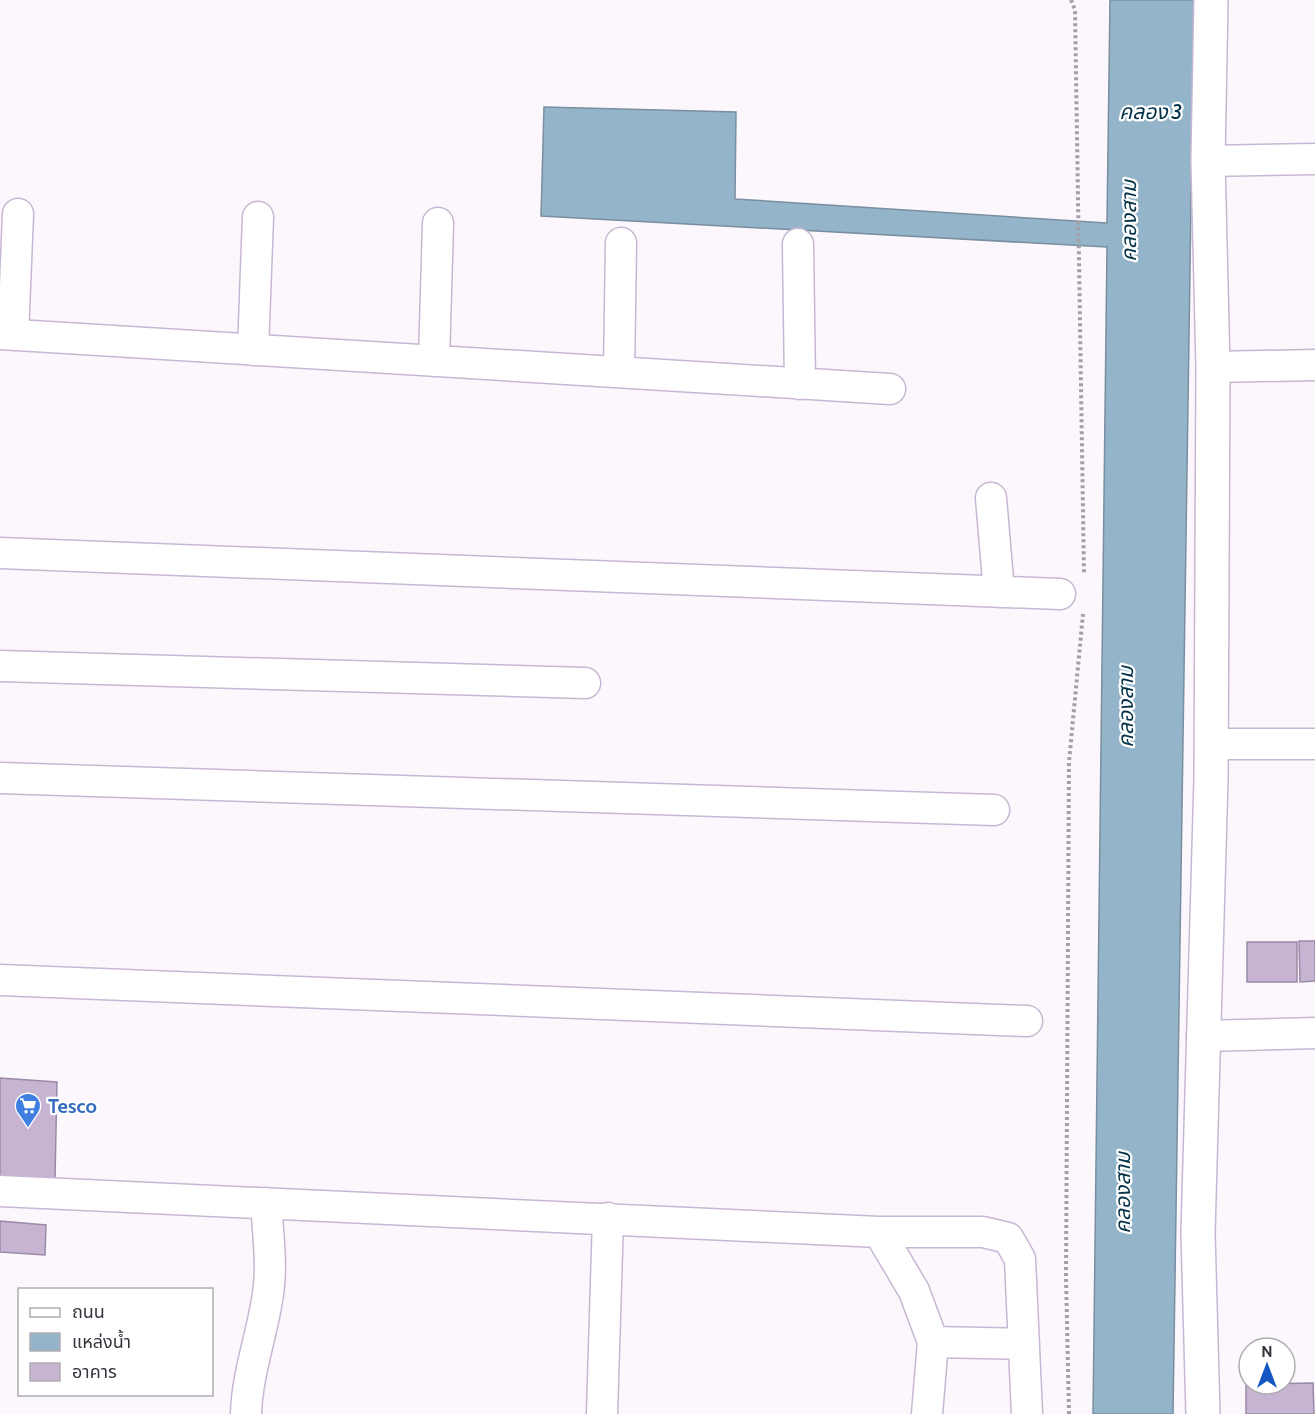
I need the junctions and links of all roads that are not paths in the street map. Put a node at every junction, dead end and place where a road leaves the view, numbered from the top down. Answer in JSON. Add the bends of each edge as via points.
{"nodes":[{"id":1,"x":1211,"y":0,"type":"edge"},
{"id":2,"x":1315,"y":159,"type":"edge"},
{"id":3,"x":1208,"y":161,"type":"junction"},
{"id":4,"x":18,"y":214,"type":"dead end"},
{"id":5,"x":258,"y":217,"type":"dead end"},
{"id":6,"x":438,"y":223,"type":"dead end"},
{"id":7,"x":621,"y":243,"type":"dead end"},
{"id":8,"x":798,"y":244,"type":"dead end"},
{"id":9,"x":7,"y":334,"type":"edge"},
{"id":10,"x":253,"y":350,"type":"junction"},
{"id":11,"x":434,"y":361,"type":"junction"},
{"id":12,"x":1315,"y":365,"type":"edge"},
{"id":13,"x":1213,"y":367,"type":"junction"},
{"id":14,"x":619,"y":372,"type":"junction"},
{"id":15,"x":800,"y":384,"type":"junction"},
{"id":16,"x":890,"y":389,"type":"dead end"},
{"id":17,"x":991,"y":498,"type":"dead end"},
{"id":18,"x":0,"y":553,"type":"edge"},
{"id":19,"x":999,"y":592,"type":"junction"},
{"id":20,"x":1071,"y":602,"type":"road end"},
{"id":21,"x":0,"y":666,"type":"edge"},
{"id":22,"x":585,"y":683,"type":"dead end"},
{"id":23,"x":1211,"y":744,"type":"junction"},
{"id":24,"x":1315,"y":744,"type":"edge"},
{"id":25,"x":0,"y":778,"type":"edge"},
{"id":26,"x":994,"y":810,"type":"dead end"},
{"id":27,"x":0,"y":980,"type":"edge"},
{"id":28,"x":1027,"y":1020,"type":"dead end"},
{"id":29,"x":1315,"y":1033,"type":"edge"},
{"id":30,"x":1202,"y":1036,"type":"junction"},
{"id":31,"x":0,"y":1191,"type":"edge"},
{"id":32,"x":266,"y":1203,"type":"junction"},
{"id":33,"x":608,"y":1218,"type":"junction"},
{"id":34,"x":879,"y":1232,"type":"junction"},
{"id":35,"x":933,"y":1342,"type":"junction"},
{"id":36,"x":1024,"y":1344,"type":"junction"},
{"id":37,"x":246,"y":1414,"type":"edge"},
{"id":38,"x":602,"y":1414,"type":"edge"},
{"id":39,"x":927,"y":1414,"type":"edge"},
{"id":40,"x":1027,"y":1414,"type":"edge"},
{"id":41,"x":1203,"y":1414,"type":"edge"}],
"edges":[{"from":1,"to":3,"type":"street"},
{"from":2,"to":3,"type":"street"},
{"from":3,"to":13,"type":"street"},
{"from":4,"to":9,"type":"street"},
{"from":5,"to":10,"type":"street"},
{"from":6,"to":11,"type":"street"},
{"from":7,"to":14,"type":"street"},
{"from":8,"to":15,"type":"street"},
{"from":9,"to":10,"type":"street"},
{"from":10,"to":11,"type":"street"},
{"from":11,"to":14,"type":"street"},
{"from":12,"to":13,"type":"street"},
{"from":13,"to":23,"type":"street"},
{"from":14,"to":15,"type":"street"},
{"from":15,"to":16,"type":"street"},
{"from":17,"to":19,"type":"street"},
{"from":18,"to":19,"type":"street"},
{"from":19,"to":20,"type":"street"},
{"from":21,"to":22,"type":"street"},
{"from":23,"to":24,"type":"street"},
{"from":23,"to":30,"type":"street"},
{"from":25,"to":26,"type":"street"},
{"from":27,"to":28,"type":"street"},
{"from":29,"to":30,"type":"street"},
{"from":30,"to":41,"type":"street","via":[[1198,1233]]},
{"from":31,"to":32,"type":"street"},
{"from":32,"to":33,"type":"street"},
{"from":32,"to":37,"type":"street","via":[[270,1272]]},
{"from":33,"to":34,"type":"street"},
{"from":33,"to":38,"type":"street"},
{"from":34,"to":35,"type":"street","via":[[914,1291]]},
{"from":34,"to":36,"type":"street","via":[[983,1232],[1008,1238],[1020,1259]]},
{"from":35,"to":36,"type":"street"},
{"from":35,"to":39,"type":"street"},
{"from":36,"to":40,"type":"street"}]}
